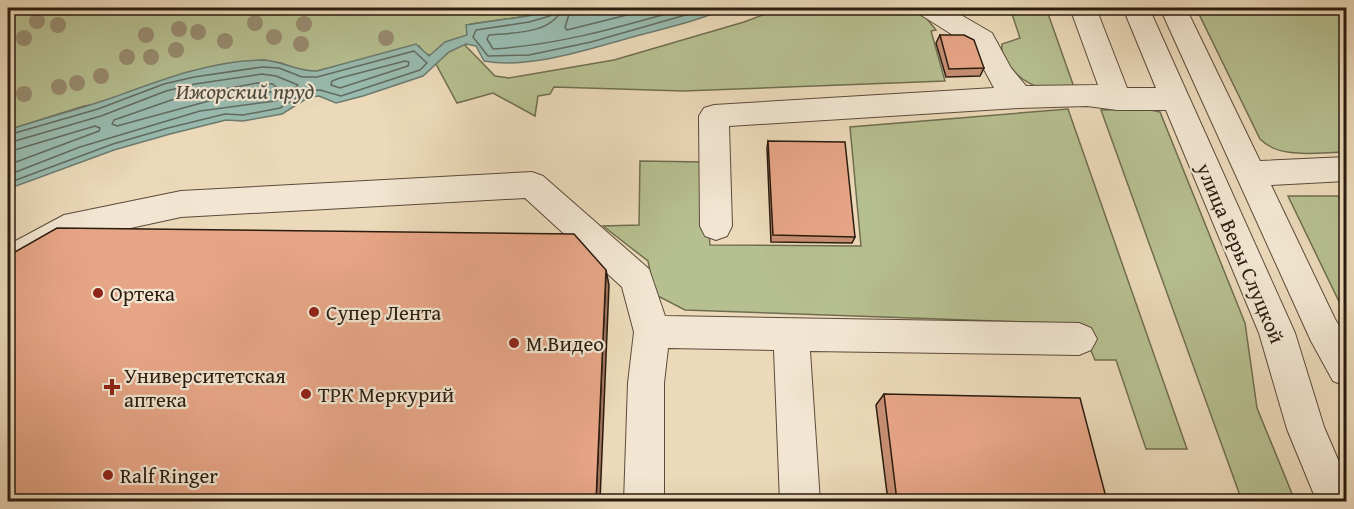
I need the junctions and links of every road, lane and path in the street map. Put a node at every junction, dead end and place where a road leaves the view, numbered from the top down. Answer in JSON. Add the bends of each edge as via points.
{"nodes":[{"id":1,"x":930,"y":8,"type":"edge"},
{"id":2,"x":1083,"y":8,"type":"edge"},
{"id":3,"x":1136,"y":8,"type":"edge"},
{"id":4,"x":1173,"y":8,"type":"edge"},
{"id":5,"x":1019,"y":98,"type":"junction"},
{"id":6,"x":1117,"y":99,"type":"junction"},
{"id":7,"x":1176,"y":99,"type":"junction"},
{"id":8,"x":1344,"y":169,"type":"dead end"},
{"id":9,"x":1250,"y":174,"type":"junction"},
{"id":10,"x":716,"y":226,"type":"dead end"},
{"id":11,"x":8,"y":261,"type":"edge"},
{"id":12,"x":652,"y":332,"type":"junction"},
{"id":13,"x":791,"y":334,"type":"junction"},
{"id":14,"x":1079,"y":339,"type":"dead end"},
{"id":15,"x":1347,"y":369,"type":"edge"},
{"id":16,"x":644,"y":501,"type":"edge"},
{"id":17,"x":800,"y":501,"type":"edge"},
{"id":18,"x":1337,"y":501,"type":"edge"}],
"edges":[{"from":1,"to":5,"type":"street","via":[[982,40],[1000,75]]},
{"from":2,"to":6,"type":"street"},
{"from":3,"to":7,"type":"street","name":"улица Веры Слуцкой"},
{"from":4,"to":9,"type":"street","name":"улица Веры Слуцкой"},
{"from":5,"to":6,"type":"street","via":[[1087,95]]},
{"from":5,"to":10,"type":"street","via":[[714,116]]},
{"from":6,"to":7,"type":"street"},
{"from":7,"to":18,"type":"street","name":"улица Веры Слуцкой","via":[[1277,333],[1306,429]]},
{"from":8,"to":9,"type":"street"},
{"from":9,"to":15,"type":"street","name":"улица Веры Слуцкой","via":[[1323,330]]},
{"from":11,"to":12,"type":"street","via":[[64,229],[181,204],[532,185],[637,279]]},
{"from":12,"to":13,"type":"street"},
{"from":12,"to":16,"type":"street","via":[[646,383]]},
{"from":13,"to":14,"type":"street"},
{"from":13,"to":17,"type":"street"}]}
